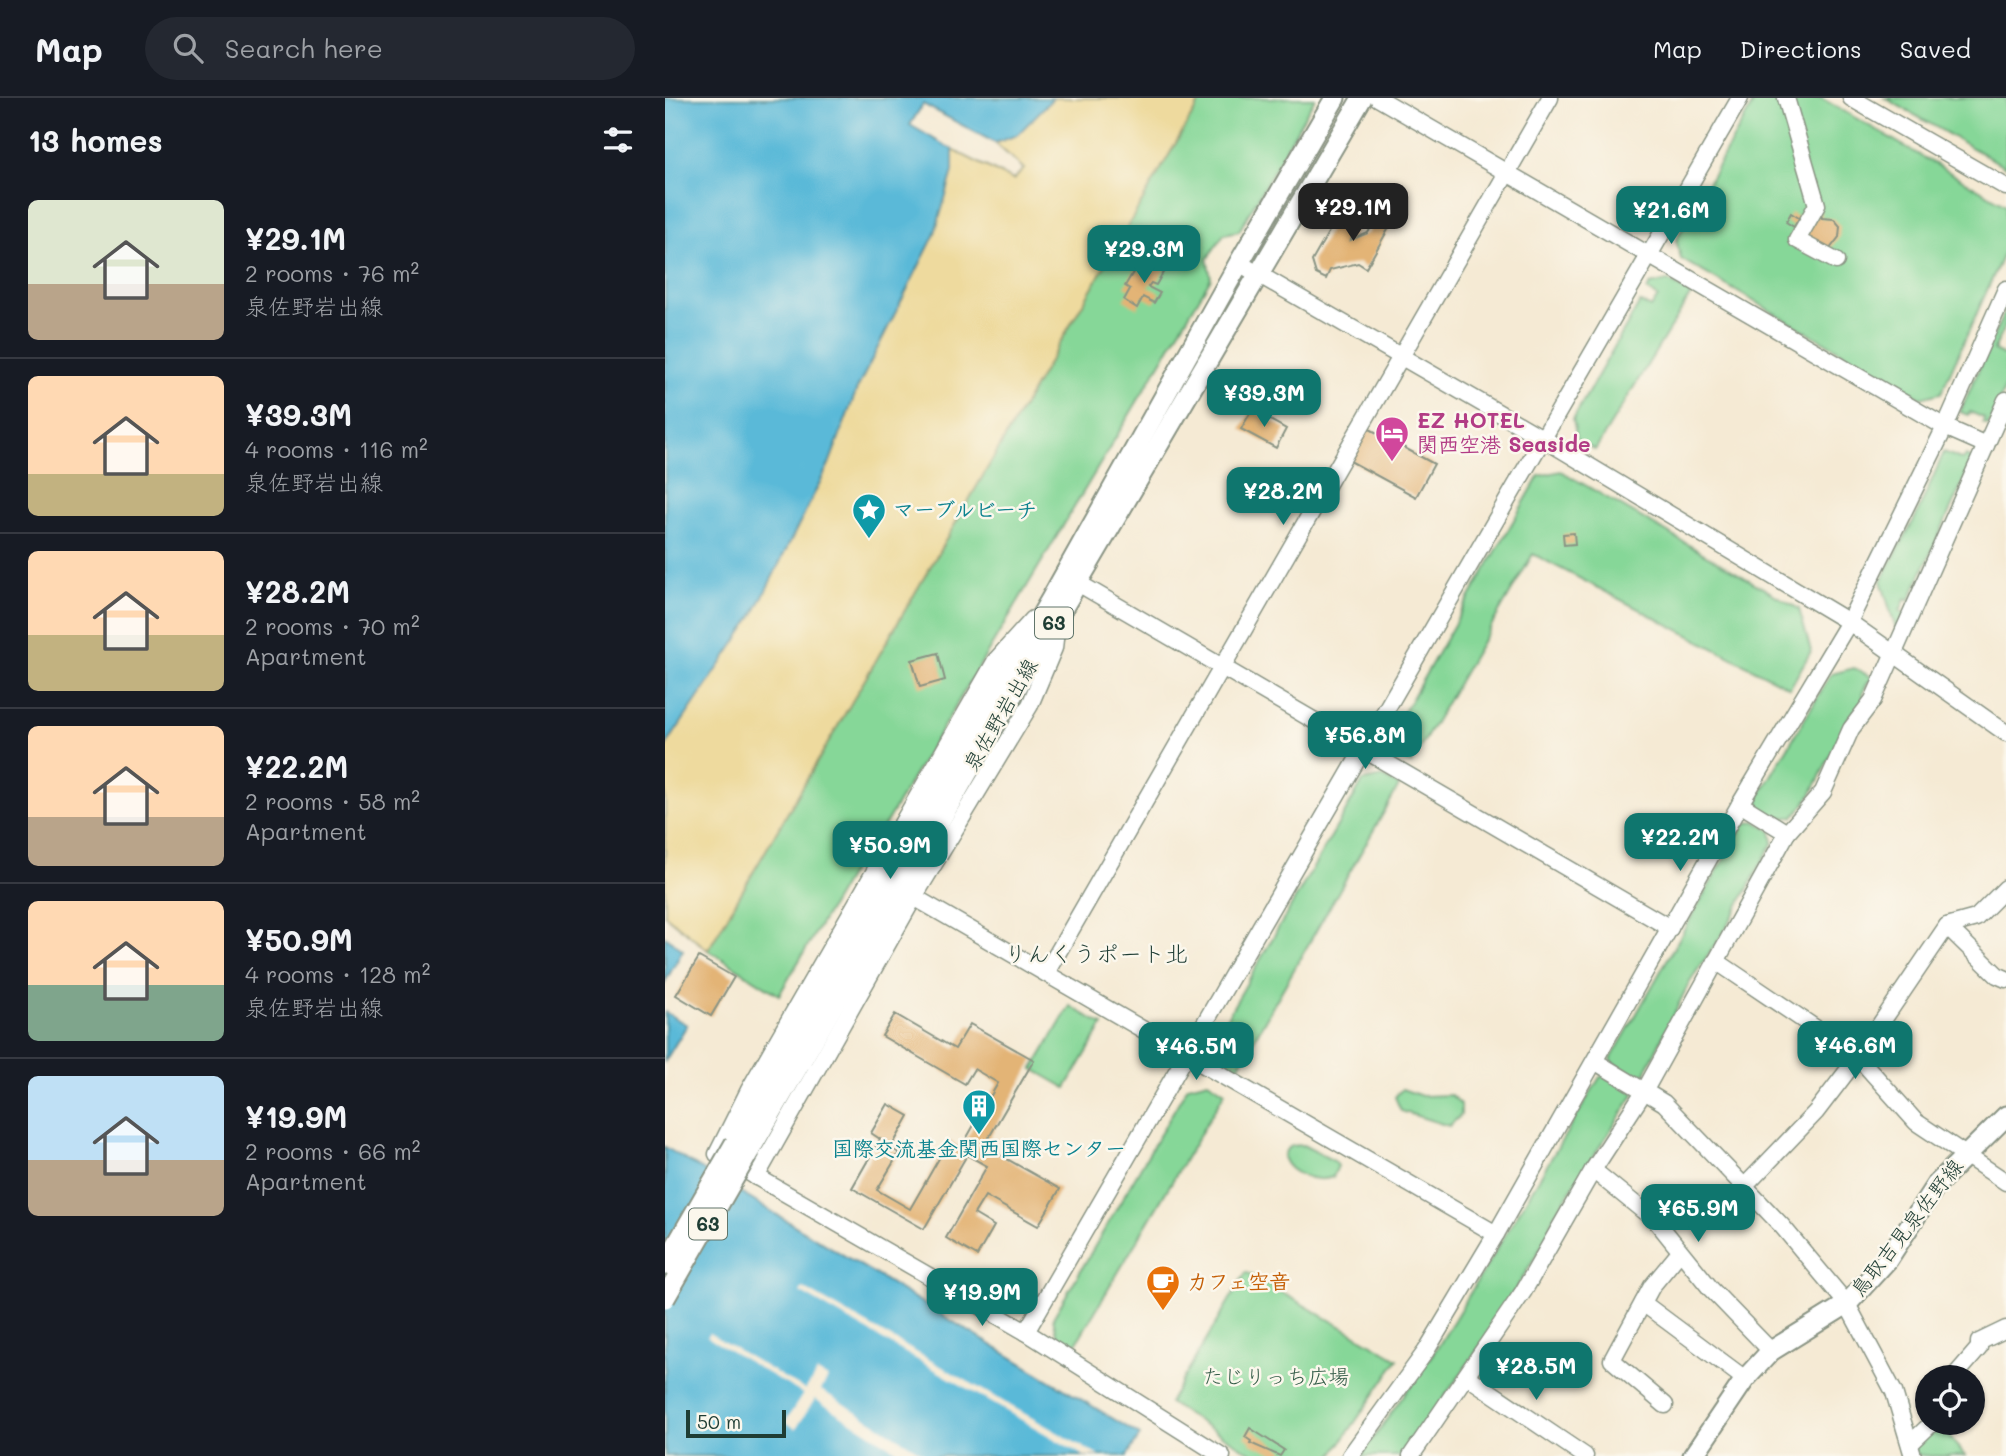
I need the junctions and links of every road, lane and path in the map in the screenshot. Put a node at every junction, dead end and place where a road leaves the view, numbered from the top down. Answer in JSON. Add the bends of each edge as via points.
{"nodes":[{"id":1,"x":1335,"y":98,"type":"edge"},
{"id":2,"x":1362,"y":98,"type":"edge"},
{"id":3,"x":1378,"y":98,"type":"edge"},
{"id":4,"x":1550,"y":98,"type":"edge"},
{"id":5,"x":1739,"y":98,"type":"edge"},
{"id":6,"x":1786,"y":98,"type":"edge"},
{"id":7,"x":1851,"y":98,"type":"edge"},
{"id":8,"x":1506,"y":174,"type":"junction"},
{"id":9,"x":2006,"y":187,"type":"edge"},
{"id":10,"x":1650,"y":255,"type":"junction"},
{"id":11,"x":1836,"y":261,"type":"dead end"},
{"id":12,"x":1238,"y":263,"type":"junction"},
{"id":13,"x":1257,"y":274,"type":"junction"},
{"id":14,"x":2006,"y":289,"type":"edge"},
{"id":15,"x":1400,"y":359,"type":"junction"},
{"id":16,"x":2006,"y":400,"type":"edge"},
{"id":17,"x":2001,"y":423,"type":"edge"},
{"id":18,"x":1944,"y":427,"type":"junction"},
{"id":19,"x":1543,"y":439,"type":"junction"},
{"id":20,"x":1986,"y":445,"type":"junction"},
{"id":21,"x":1078,"y":583,"type":"junction"},
{"id":22,"x":1054,"y":608,"type":"junction"},
{"id":23,"x":1849,"y":622,"type":"junction"},
{"id":24,"x":1893,"y":653,"type":"junction"},
{"id":25,"x":1224,"y":668,"type":"junction"},
{"id":26,"x":2006,"y":733,"type":"edge"},
{"id":27,"x":1362,"y":749,"type":"junction"},
{"id":28,"x":1740,"y":804,"type":"junction"},
{"id":29,"x":1787,"y":833,"type":"junction"},
{"id":30,"x":2006,"y":888,"type":"edge"},
{"id":31,"x":914,"y":897,"type":"junction"},
{"id":32,"x":1947,"y":926,"type":"junction"},
{"id":33,"x":1670,"y":928,"type":"junction"},
{"id":34,"x":1716,"y":961,"type":"junction"},
{"id":35,"x":1046,"y":973,"type":"junction"},
{"id":36,"x":2006,"y":979,"type":"edge"},
{"id":37,"x":1186,"y":1055,"type":"junction"},
{"id":38,"x":1858,"y":1057,"type":"junction"},
{"id":39,"x":1596,"y":1062,"type":"junction"},
{"id":40,"x":1645,"y":1090,"type":"junction"},
{"id":41,"x":2006,"y":1116,"type":"edge"},
{"id":42,"x":743,"y":1147,"type":"junction"},
{"id":43,"x":1965,"y":1154,"type":"junction"},
{"id":44,"x":1593,"y":1170,"type":"junction"},
{"id":45,"x":755,"y":1177,"type":"junction"},
{"id":46,"x":2006,"y":1182,"type":"edge"},
{"id":47,"x":1745,"y":1186,"type":"junction"},
{"id":48,"x":1496,"y":1234,"type":"junction"},
{"id":49,"x":1681,"y":1251,"type":"junction"},
{"id":50,"x":665,"y":1265,"type":"edge"},
{"id":51,"x":665,"y":1298,"type":"edge"},
{"id":52,"x":1643,"y":1303,"type":"junction"},
{"id":53,"x":1847,"y":1304,"type":"junction"},
{"id":54,"x":2006,"y":1329,"type":"edge"},
{"id":55,"x":1026,"y":1332,"type":"junction"},
{"id":56,"x":1771,"y":1352,"type":"junction"},
{"id":57,"x":1964,"y":1365,"type":"edge"},
{"id":58,"x":1468,"y":1377,"type":"junction"},
{"id":59,"x":1745,"y":1380,"type":"junction"},
{"id":60,"x":1665,"y":1405,"type":"dead end"},
{"id":61,"x":1923,"y":1435,"type":"edge"},
{"id":62,"x":1912,"y":1450,"type":"edge"},
{"id":63,"x":1222,"y":1456,"type":"edge"},
{"id":64,"x":1350,"y":1456,"type":"edge"},
{"id":65,"x":1411,"y":1456,"type":"edge"},
{"id":66,"x":1585,"y":1456,"type":"edge"},
{"id":67,"x":1693,"y":1456,"type":"edge"}],
"edges":[{"from":1,"to":12,"type":"main road","name":"泉佐野岩出線","number":"63"},
{"from":2,"to":13,"type":"main road","name":"泉佐野岩出線","number":"63"},
{"from":3,"to":8,"type":"street"},
{"from":4,"to":8,"type":"street"},
{"from":5,"to":10,"type":"street"},
{"from":6,"to":11,"type":"street","via":[[1817,205],[1797,240]]},
{"from":7,"to":9,"type":"street"},
{"from":8,"to":10,"type":"street"},
{"from":8,"to":15,"type":"street"},
{"from":10,"to":18,"type":"street"},
{"from":10,"to":19,"type":"street"},
{"from":12,"to":13,"type":"street"},
{"from":12,"to":22,"type":"main road","name":"泉佐野岩出線","number":"63"},
{"from":13,"to":15,"type":"street"},
{"from":13,"to":21,"type":"main road","name":"泉佐野岩出線","number":"63"},
{"from":14,"to":18,"type":"street"},
{"from":15,"to":19,"type":"street"},
{"from":15,"to":25,"type":"street"},
{"from":16,"to":17,"type":"street"},
{"from":17,"to":20,"type":"street"},
{"from":18,"to":20,"type":"street"},
{"from":18,"to":23,"type":"street"},
{"from":19,"to":23,"type":"street"},
{"from":19,"to":27,"type":"street"},
{"from":20,"to":24,"type":"street"},
{"from":21,"to":22,"type":"main road","name":"泉佐野岩出線","number":"63"},
{"from":21,"to":25,"type":"street"},
{"from":22,"to":31,"type":"street","via":[[1054,648],[1030,705]]},
{"from":22,"to":42,"type":"main road","name":"泉佐野岩出線","number":"63"},
{"from":22,"to":45,"type":"street","via":[[996,660],[750,1090],[717,1154]]},
{"from":23,"to":24,"type":"street"},
{"from":23,"to":28,"type":"street"},
{"from":24,"to":26,"type":"street"},
{"from":24,"to":29,"type":"street","via":[[1823,792]]},
{"from":25,"to":27,"type":"street"},
{"from":25,"to":35,"type":"street"},
{"from":27,"to":33,"type":"street"},
{"from":27,"to":37,"type":"street"},
{"from":28,"to":29,"type":"street"},
{"from":28,"to":33,"type":"street"},
{"from":29,"to":34,"type":"street"},
{"from":30,"to":32,"type":"street","via":[[1976,918]]},
{"from":31,"to":35,"type":"street"},
{"from":31,"to":45,"type":"street"},
{"from":32,"to":36,"type":"street"},
{"from":32,"to":38,"type":"street"},
{"from":33,"to":39,"type":"street"},
{"from":34,"to":38,"type":"street"},
{"from":34,"to":40,"type":"street"},
{"from":35,"to":37,"type":"street"},
{"from":37,"to":48,"type":"street"},
{"from":37,"to":55,"type":"street"},
{"from":38,"to":43,"type":"street","via":[[1907,1115]]},
{"from":38,"to":47,"type":"street","via":[[1816,1112]]},
{"from":39,"to":40,"type":"street"},
{"from":39,"to":48,"type":"street"},
{"from":40,"to":44,"type":"street"},
{"from":40,"to":47,"type":"street","via":[[1664,1103]]},
{"from":41,"to":43,"type":"main road","name":"鳥取吉見泉佐野線"},
{"from":42,"to":50,"type":"main road","name":"泉佐野岩出線","number":"63","bridge":true},
{"from":42,"to":51,"type":"main road","name":"泉佐野岩出線","number":"63","bridge":true},
{"from":43,"to":46,"type":"street"},
{"from":43,"to":53,"type":"main road","name":"鳥取吉見泉佐野線","via":[[1936,1185],[1888,1259]]},
{"from":44,"to":49,"type":"street","via":[[1657,1222]]},
{"from":44,"to":58,"type":"street"},
{"from":45,"to":55,"type":"street"},
{"from":47,"to":53,"type":"street"},
{"from":48,"to":64,"type":"street","via":[[1426,1351]]},
{"from":49,"to":52,"type":"street"},
{"from":49,"to":56,"type":"street"},
{"from":52,"to":59,"type":"street"},
{"from":52,"to":60,"type":"street","via":[[1612,1360]]},
{"from":53,"to":56,"type":"main road","name":"鳥取吉見泉佐野線"},
{"from":53,"to":62,"type":"street","via":[[1894,1392]]},
{"from":54,"to":57,"type":"street","via":[[1979,1342]]},
{"from":55,"to":63,"type":"street"},
{"from":56,"to":59,"type":"main road","name":"鳥取吉見泉佐野線"},
{"from":58,"to":65,"type":"street"},
{"from":58,"to":66,"type":"street"},
{"from":59,"to":67,"type":"main road","name":"鳥取吉見泉佐野線"},
{"from":61,"to":62,"type":"street"}]}
